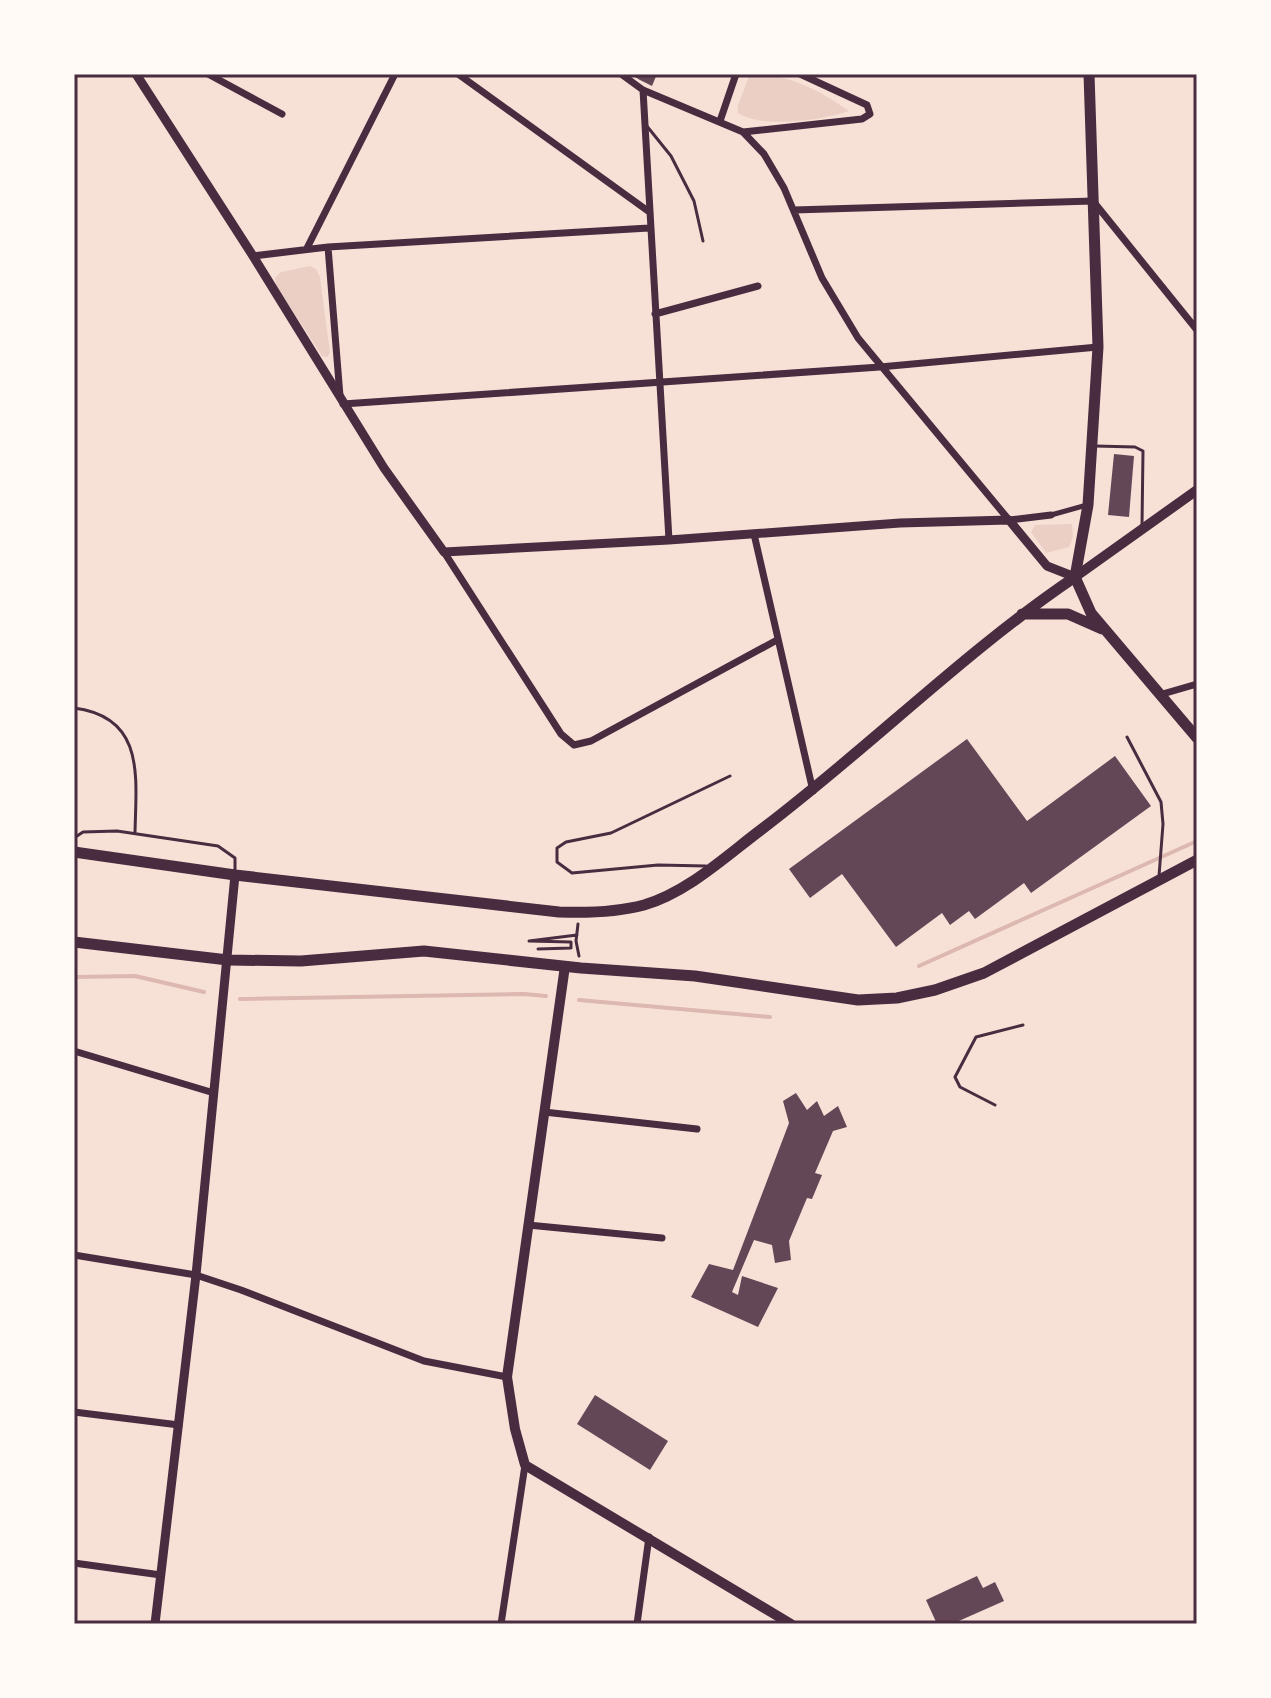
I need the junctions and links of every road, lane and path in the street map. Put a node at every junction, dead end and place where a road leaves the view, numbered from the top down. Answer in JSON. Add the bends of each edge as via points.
{"nodes":[{"id":1,"x":136,"y":74,"type":"edge"},
{"id":2,"x":208,"y":74,"type":"edge"},
{"id":3,"x":395,"y":74,"type":"edge"},
{"id":4,"x":458,"y":74,"type":"edge"},
{"id":5,"x":621,"y":74,"type":"edge"},
{"id":6,"x":736,"y":74,"type":"edge"},
{"id":7,"x":800,"y":74,"type":"edge"},
{"id":8,"x":1089,"y":74,"type":"edge"},
{"id":9,"x":643,"y":90,"type":"junction"},
{"id":10,"x":282,"y":114,"type":"dead end"},
{"id":11,"x":720,"y":121,"type":"junction"},
{"id":12,"x":644,"y":122,"type":"junction"},
{"id":13,"x":743,"y":132,"type":"junction"},
{"id":14,"x":1093,"y":201,"type":"junction"},
{"id":15,"x":794,"y":210,"type":"junction"},
{"id":16,"x":648,"y":211,"type":"junction"},
{"id":17,"x":649,"y":228,"type":"junction"},
{"id":18,"x":703,"y":241,"type":"dead end"},
{"id":19,"x":328,"y":247,"type":"junction"},
{"id":20,"x":307,"y":248,"type":"junction"},
{"id":21,"x":253,"y":256,"type":"junction"},
{"id":22,"x":758,"y":286,"type":"dead end"},
{"id":23,"x":655,"y":314,"type":"junction"},
{"id":24,"x":1197,"y":330,"type":"edge"},
{"id":25,"x":1098,"y":347,"type":"junction"},
{"id":26,"x":880,"y":367,"type":"junction"},
{"id":27,"x":659,"y":381,"type":"junction"},
{"id":28,"x":341,"y":401,"type":"junction"},
{"id":29,"x":1093,"y":445,"type":"junction"},
{"id":30,"x":1197,"y":490,"type":"edge"},
{"id":31,"x":1088,"y":505,"type":"junction"},
{"id":32,"x":1051,"y":515,"type":"joint"},
{"id":33,"x":1009,"y":520,"type":"junction"},
{"id":34,"x":1142,"y":530,"type":"junction"},
{"id":35,"x":754,"y":534,"type":"junction"},
{"id":36,"x":669,"y":540,"type":"junction"},
{"id":37,"x":444,"y":552,"type":"junction"},
{"id":38,"x":1075,"y":577,"type":"junction"},
{"id":39,"x":1021,"y":614,"type":"junction"},
{"id":40,"x":1106,"y":631,"type":"junction"},
{"id":41,"x":777,"y":640,"type":"junction"},
{"id":42,"x":1197,"y":684,"type":"edge"},
{"id":43,"x":1159,"y":695,"type":"junction"},
{"id":44,"x":74,"y":708,"type":"edge"},
{"id":45,"x":1127,"y":737,"type":"dead end"},
{"id":46,"x":1197,"y":738,"type":"edge"},
{"id":47,"x":730,"y":776,"type":"dead end"},
{"id":48,"x":813,"y":791,"type":"junction"},
{"id":49,"x":135,"y":833,"type":"junction"},
{"id":50,"x":74,"y":838,"type":"edge"},
{"id":51,"x":74,"y":852,"type":"edge"},
{"id":52,"x":1197,"y":860,"type":"edge"},
{"id":53,"x":714,"y":866,"type":"junction"},
{"id":54,"x":235,"y":875,"type":"junction"},
{"id":55,"x":1159,"y":880,"type":"junction"},
{"id":56,"x":579,"y":913,"type":"junction"},
{"id":57,"x":577,"y":935,"type":"junction"},
{"id":58,"x":74,"y":942,"type":"edge"},
{"id":59,"x":539,"y":949,"type":"dead end"},
{"id":60,"x":580,"y":958,"type":"dead end"},
{"id":61,"x":228,"y":960,"type":"junction"},
{"id":62,"x":565,"y":966,"type":"junction"},
{"id":63,"x":1023,"y":1025,"type":"dead end"},
{"id":64,"x":74,"y":1051,"type":"edge"},
{"id":65,"x":214,"y":1093,"type":"junction"},
{"id":66,"x":995,"y":1105,"type":"dead end"},
{"id":67,"x":544,"y":1112,"type":"junction"},
{"id":68,"x":697,"y":1129,"type":"dead end"},
{"id":69,"x":528,"y":1225,"type":"junction"},
{"id":70,"x":662,"y":1238,"type":"dead end"},
{"id":71,"x":74,"y":1255,"type":"edge"},
{"id":72,"x":196,"y":1275,"type":"junction"},
{"id":73,"x":507,"y":1377,"type":"junction"},
{"id":74,"x":74,"y":1412,"type":"edge"},
{"id":75,"x":179,"y":1425,"type":"junction"},
{"id":76,"x":525,"y":1465,"type":"junction"},
{"id":77,"x":649,"y":1537,"type":"junction"},
{"id":78,"x":74,"y":1563,"type":"edge"},
{"id":79,"x":161,"y":1575,"type":"junction"},
{"id":80,"x":785,"y":1622,"type":"edge"},
{"id":81,"x":155,"y":1624,"type":"edge"},
{"id":82,"x":501,"y":1624,"type":"edge"},
{"id":83,"x":637,"y":1624,"type":"edge"}],
"edges":[{"from":1,"to":21,"type":"street"},
{"from":2,"to":10,"type":"street"},
{"from":3,"to":20,"type":"street"},
{"from":4,"to":16,"type":"street"},
{"from":5,"to":9,"type":"street"},
{"from":6,"to":11,"type":"street"},
{"from":7,"to":13,"type":"street","via":[[867,105],[870,114]]},
{"from":8,"to":14,"type":"main road"},
{"from":9,"to":11,"type":"street"},
{"from":9,"to":12,"type":"street"},
{"from":11,"to":13,"type":"street"},
{"from":12,"to":16,"type":"street"},
{"from":12,"to":18,"type":"lane","via":[[671,156],[694,201]]},
{"from":13,"to":15,"type":"street","via":[[774,168]]},
{"from":14,"to":15,"type":"street"},
{"from":14,"to":24,"type":"street"},
{"from":14,"to":25,"type":"main road"},
{"from":15,"to":26,"type":"street","via":[[837,306]]},
{"from":16,"to":17,"type":"street"},
{"from":17,"to":19,"type":"street"},
{"from":17,"to":23,"type":"street"},
{"from":19,"to":20,"type":"street"},
{"from":19,"to":28,"type":"street"},
{"from":20,"to":21,"type":"street"},
{"from":21,"to":28,"type":"street"},
{"from":22,"to":23,"type":"street"},
{"from":23,"to":27,"type":"street"},
{"from":25,"to":26,"type":"street"},
{"from":25,"to":29,"type":"main road"},
{"from":26,"to":27,"type":"street"},
{"from":26,"to":33,"type":"street"},
{"from":27,"to":28,"type":"street"},
{"from":27,"to":36,"type":"street"},
{"from":28,"to":37,"type":"street"},
{"from":29,"to":31,"type":"main road"},
{"from":29,"to":34,"type":"lane","via":[[1143,451]]},
{"from":30,"to":34,"type":"main road"},
{"from":31,"to":32,"type":"street"},
{"from":31,"to":38,"type":"main road"},
{"from":32,"to":33,"type":"street"},
{"from":33,"to":35,"type":"street"},
{"from":33,"to":38,"type":"street","via":[[1047,566]]},
{"from":34,"to":38,"type":"main road"},
{"from":35,"to":36,"type":"street"},
{"from":35,"to":41,"type":"street"},
{"from":36,"to":37,"type":"street"},
{"from":37,"to":41,"type":"street","via":[[561,734],[574,745],[591,741]]},
{"from":38,"to":39,"type":"main road"},
{"from":38,"to":40,"type":"main road","via":[[1091,613]]},
{"from":39,"to":40,"type":"main road","via":[[1068,614]]},
{"from":39,"to":48,"type":"main road"},
{"from":40,"to":43,"type":"main road"},
{"from":41,"to":48,"type":"street"},
{"from":42,"to":43,"type":"street"},
{"from":43,"to":46,"type":"main road"},
{"from":44,"to":49,"type":"lane","via":[[110,718],[129,744],[136,768]]},
{"from":45,"to":55,"type":"lane","via":[[1161,802]]},
{"from":47,"to":53,"type":"lane","via":[[611,833],[566,842],[556,854],[557,862],[572,873]]},
{"from":48,"to":53,"type":"main road"},
{"from":49,"to":50,"type":"lane","via":[[83,832]]},
{"from":49,"to":54,"type":"lane","via":[[218,846],[235,858]]},
{"from":51,"to":54,"type":"main road"},
{"from":52,"to":55,"type":"main road"},
{"from":53,"to":56,"type":"main road","via":[[645,904]]},
{"from":54,"to":56,"type":"main road"},
{"from":54,"to":61,"type":"street"},
{"from":55,"to":62,"type":"main road","via":[[984,973],[897,998],[858,1000],[695,976]]},
{"from":56,"to":57,"type":"path"},
{"from":57,"to":59,"type":"path","via":[[529,941],[571,942],[571,948]]},
{"from":57,"to":60,"type":"path"},
{"from":58,"to":61,"type":"main road"},
{"from":61,"to":62,"type":"main road","via":[[301,961],[424,951]]},
{"from":61,"to":65,"type":"street"},
{"from":62,"to":67,"type":"main road"},
{"from":63,"to":66,"type":"lane","via":[[976,1037],[955,1077],[960,1087]]},
{"from":64,"to":65,"type":"street"},
{"from":65,"to":72,"type":"street"},
{"from":67,"to":68,"type":"street"},
{"from":67,"to":69,"type":"main road"},
{"from":69,"to":70,"type":"street"},
{"from":69,"to":73,"type":"main road"},
{"from":71,"to":72,"type":"street"},
{"from":72,"to":73,"type":"street","via":[[424,1361]]},
{"from":72,"to":75,"type":"street"},
{"from":73,"to":76,"type":"main road"},
{"from":74,"to":75,"type":"street"},
{"from":75,"to":79,"type":"street"},
{"from":76,"to":77,"type":"main road"},
{"from":76,"to":82,"type":"street"},
{"from":77,"to":80,"type":"main road"},
{"from":77,"to":83,"type":"street"},
{"from":78,"to":79,"type":"street"},
{"from":79,"to":81,"type":"street"}]}
